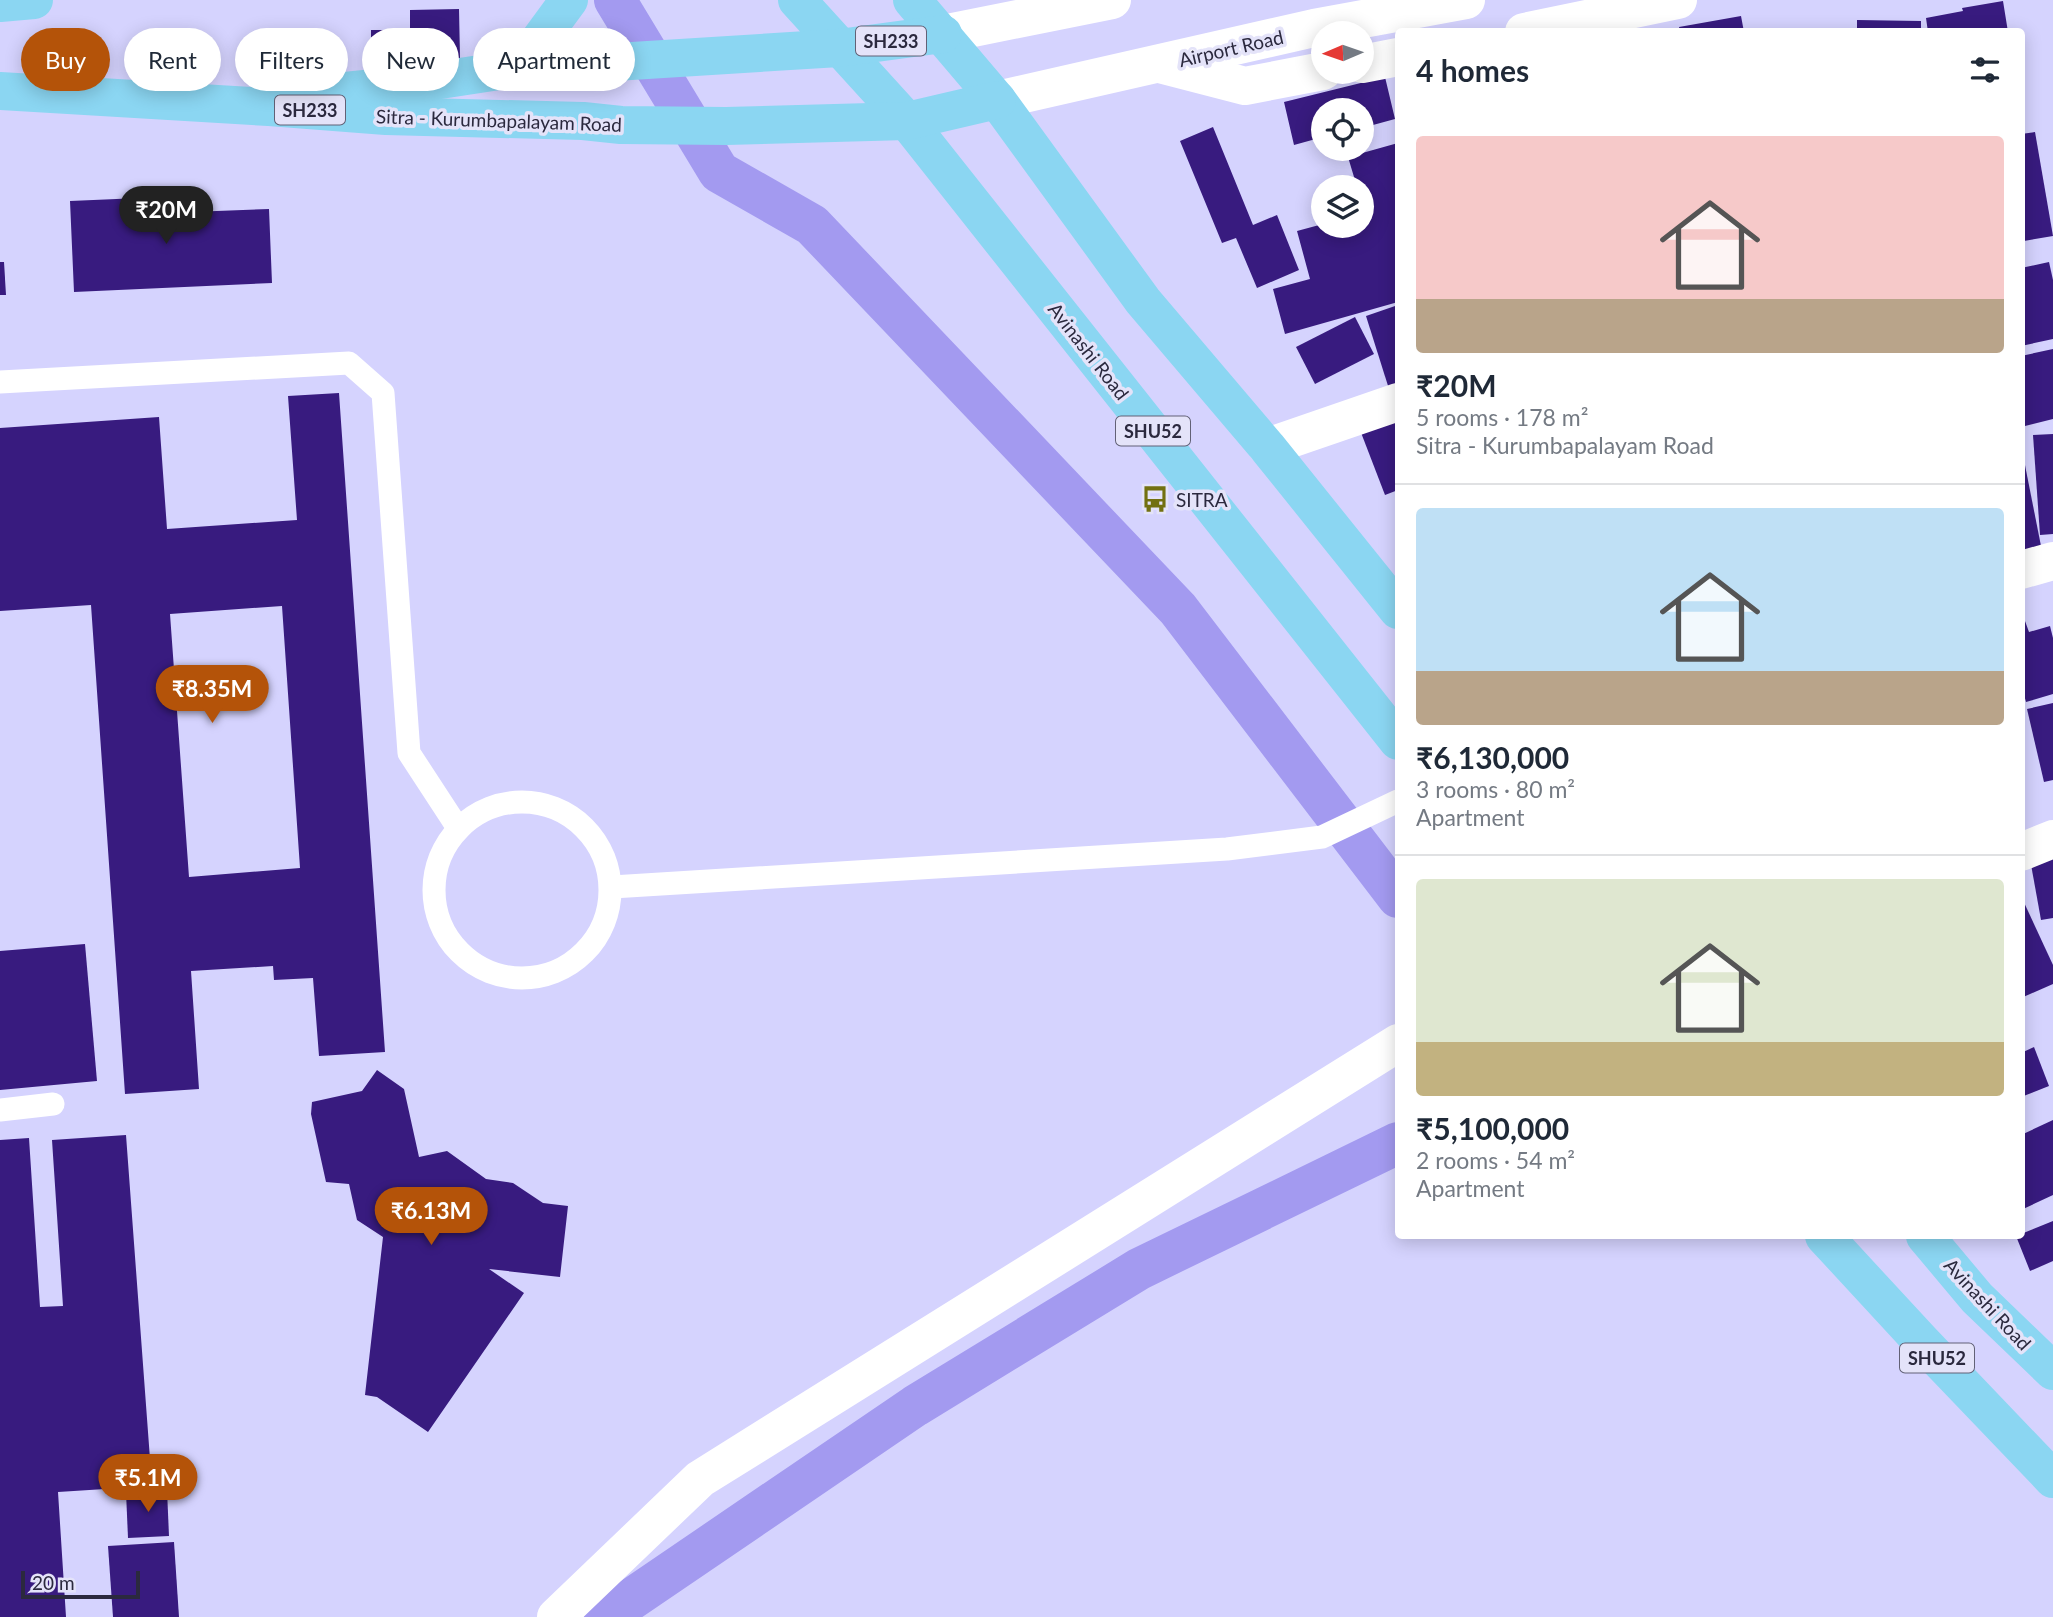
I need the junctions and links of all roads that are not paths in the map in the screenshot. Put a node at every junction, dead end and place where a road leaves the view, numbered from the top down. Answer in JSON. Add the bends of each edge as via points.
{"nodes":[{"id":1,"x":33,"y":0,"type":"edge"},
{"id":2,"x":569,"y":0,"type":"edge"},
{"id":3,"x":797,"y":0,"type":"edge"},
{"id":4,"x":912,"y":0,"type":"edge"},
{"id":5,"x":1112,"y":0,"type":"edge"},
{"id":6,"x":1466,"y":0,"type":"edge"},
{"id":7,"x":0,"y":3,"type":"edge"},
{"id":8,"x":1666,"y":12,"type":"edge"},
{"id":9,"x":556,"y":28,"type":"edge"},
{"id":10,"x":1552,"y":28,"type":"edge"},
{"id":11,"x":943,"y":34,"type":"junction"},
{"id":12,"x":839,"y":48,"type":"junction"},
{"id":13,"x":1395,"y":58,"type":"edge"},
{"id":14,"x":635,"y":61,"type":"edge"},
{"id":15,"x":1374,"y":62,"type":"edge"},
{"id":16,"x":1160,"y":64,"type":"junction"},
{"id":17,"x":0,"y":67,"type":"edge"},
{"id":18,"x":1311,"y":73,"type":"edge"},
{"id":19,"x":473,"y":76,"type":"edge"},
{"id":20,"x":0,"y":91,"type":"edge"},
{"id":21,"x":997,"y":100,"type":"junction"},
{"id":22,"x":907,"y":121,"type":"junction"},
{"id":23,"x":0,"y":382,"type":"edge"},
{"id":24,"x":1395,"y":403,"type":"edge"},
{"id":25,"x":1267,"y":447,"type":"junction"},
{"id":26,"x":2053,"y":561,"type":"edge"},
{"id":27,"x":2025,"y":569,"type":"edge"},
{"id":28,"x":1395,"y":606,"type":"edge"},
{"id":29,"x":1395,"y":737,"type":"edge"},
{"id":30,"x":1395,"y":802,"type":"edge"},
{"id":31,"x":458,"y":828,"type":"junction"},
{"id":32,"x":2053,"y":839,"type":"edge"},
{"id":33,"x":2025,"y":850,"type":"edge"},
{"id":34,"x":611,"y":887,"type":"junction"},
{"id":35,"x":1395,"y":1045,"type":"edge"},
{"id":36,"x":52,"y":1104,"type":"dead end"},
{"id":37,"x":0,"y":1111,"type":"edge"},
{"id":38,"x":1827,"y":1239,"type":"edge"},
{"id":39,"x":1928,"y":1239,"type":"edge"},
{"id":40,"x":2053,"y":1370,"type":"edge"},
{"id":41,"x":2053,"y":1479,"type":"edge"},
{"id":42,"x":556,"y":1617,"type":"edge"}],
"edges":[{"from":1,"to":7,"type":"main road"},
{"from":2,"to":9,"type":"main road"},
{"from":3,"to":12,"type":"main road","name":"Avinashi Road","number":"SHU52"},
{"from":4,"to":11,"type":"main road"},
{"from":5,"to":11,"type":"street"},
{"from":6,"to":16,"type":"street","name":"Airport Road","via":[[1314,28]]},
{"from":8,"to":10,"type":"street"},
{"from":11,"to":12,"type":"main road","name":"Sitra - Kurumbapalayam Road","number":"SH233"},
{"from":11,"to":21,"type":"main road"},
{"from":12,"to":14,"type":"main road","name":"Sitra - Kurumbapalayam Road","number":"SH233"},
{"from":12,"to":22,"type":"main road","name":"Avinashi Road","number":"SHU52"},
{"from":13,"to":15,"type":"street"},
{"from":16,"to":18,"type":"street","via":[[1245,86]]},
{"from":16,"to":21,"type":"street","name":"Airport Road"},
{"from":17,"to":19,"type":"main road","name":"Sitra - Kurumbapalayam Road","number":"SH233","via":[[335,93]]},
{"from":20,"to":22,"type":"main road","name":"Sitra - Kurumbapalayam Road","number":"SH233","via":[[386,116],[621,125]]},
{"from":21,"to":22,"type":"main road","name":"Sitra - Kurumbapalayam Road","number":"SH233"},
{"from":21,"to":25,"type":"main road","via":[[1143,301]]},
{"from":22,"to":29,"type":"main road","name":"Avinashi Road","number":"SHU52"},
{"from":23,"to":31,"type":"lane","via":[[349,363],[383,393],[408,754]]},
{"from":24,"to":25,"type":"street"},
{"from":25,"to":28,"type":"main road"},
{"from":26,"to":27,"type":"street"},
{"from":30,"to":34,"type":"lane","via":[[1322,837],[1227,849]]},
{"from":31,"to":34,"type":"lane","via":[[486,808],[520,800],[554,807],[584,825],[604,853]]},
{"from":31,"to":34,"type":"lane","via":[[439,858],[434,892],[441,926],[461,955],[490,973],[525,979],[558,972],[587,952],[606,922]]},
{"from":32,"to":33,"type":"street"},
{"from":35,"to":42,"type":"street","via":[[700,1479]]},
{"from":36,"to":37,"type":"lane"},
{"from":38,"to":41,"type":"main road","number":"SHU52"},
{"from":39,"to":40,"type":"main road","name":"Avinashi Road","via":[[1977,1298]]}]}
